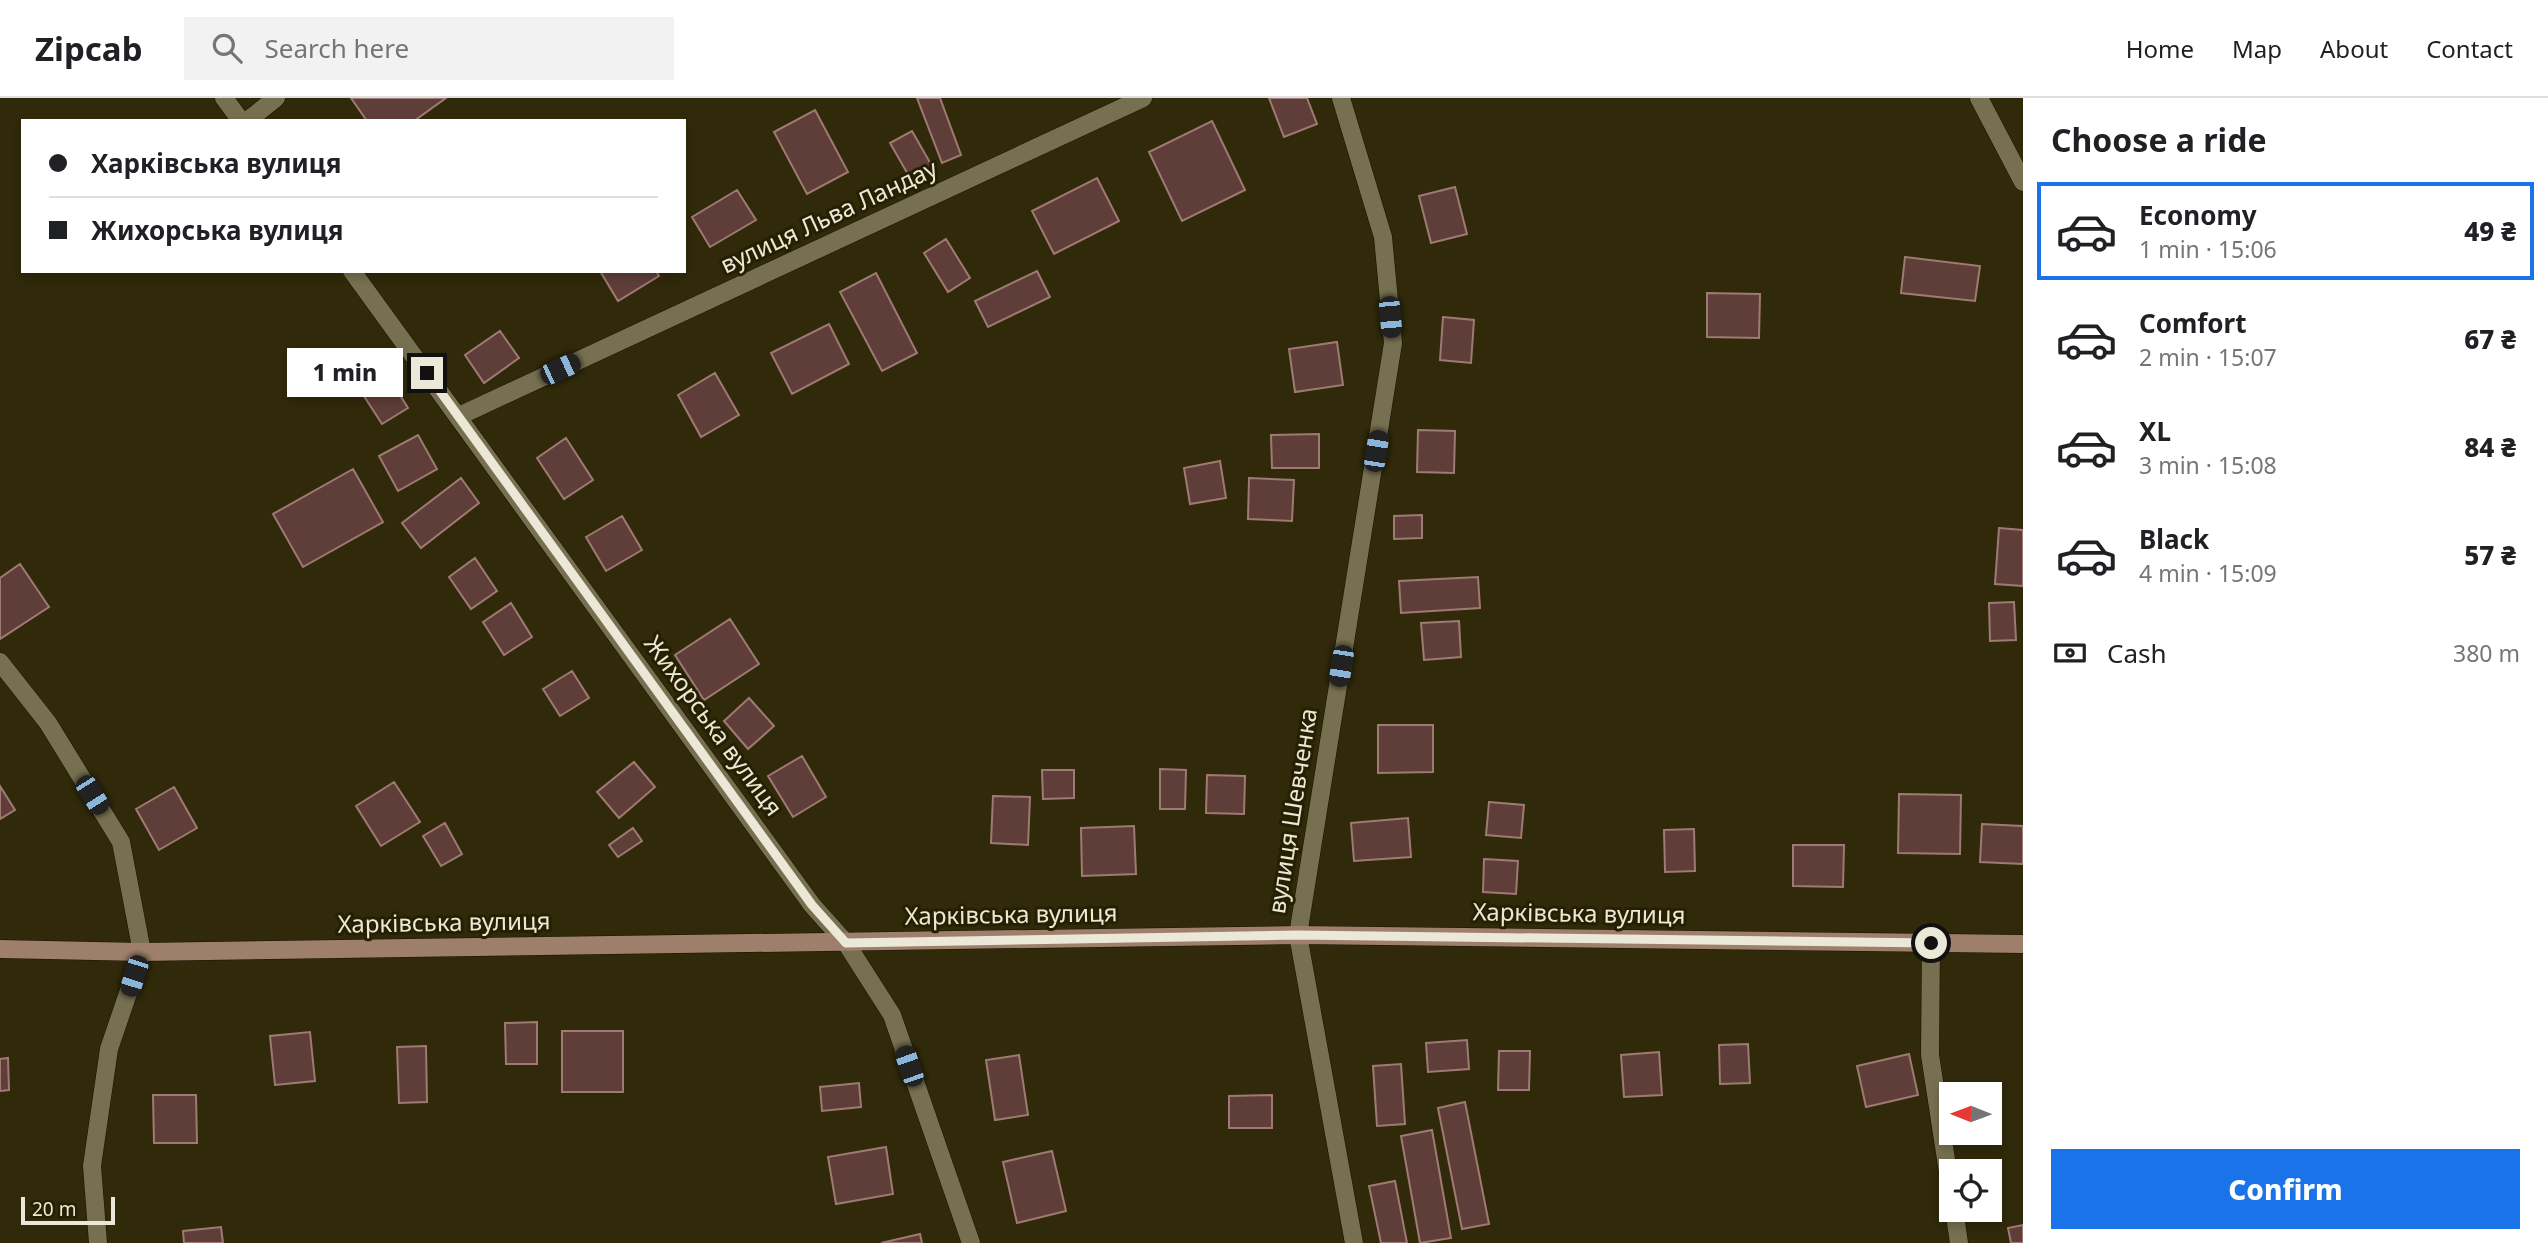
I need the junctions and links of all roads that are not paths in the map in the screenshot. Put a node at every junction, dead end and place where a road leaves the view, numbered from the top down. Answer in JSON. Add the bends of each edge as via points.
{"nodes":[{"id":1,"x":224,"y":98,"type":"edge"},
{"id":2,"x":276,"y":98,"type":"edge"},
{"id":3,"x":1143,"y":98,"type":"edge"},
{"id":4,"x":1341,"y":98,"type":"edge"},
{"id":5,"x":1979,"y":98,"type":"edge"},
{"id":6,"x":240,"y":119,"type":"edge"},
{"id":7,"x":250,"y":119,"type":"edge"},
{"id":8,"x":2023,"y":182,"type":"edge"},
{"id":9,"x":353,"y":273,"type":"edge"},
{"id":10,"x":459,"y":416,"type":"junction"},
{"id":11,"x":0,"y":662,"type":"edge"},
{"id":12,"x":1298,"y":935,"type":"junction"},
{"id":13,"x":846,"y":943,"type":"junction"},
{"id":14,"x":1931,"y":943,"type":"junction"},
{"id":15,"x":2023,"y":944,"type":"edge"},
{"id":16,"x":0,"y":949,"type":"edge"},
{"id":17,"x":142,"y":952,"type":"junction"},
{"id":18,"x":1946,"y":1159,"type":"edge"},
{"id":19,"x":1956,"y":1222,"type":"edge"},
{"id":20,"x":98,"y":1243,"type":"edge"},
{"id":21,"x":971,"y":1243,"type":"edge"},
{"id":22,"x":1354,"y":1243,"type":"edge"},
{"id":23,"x":1959,"y":1243,"type":"edge"}],
"edges":[{"from":1,"to":6,"type":"street"},
{"from":2,"to":7,"type":"street"},
{"from":3,"to":10,"type":"street","name":"вулиця Льва Ландау"},
{"from":4,"to":12,"type":"street","name":"вулиця Шевченка","via":[[1383,237],[1392,344]]},
{"from":5,"to":8,"type":"street"},
{"from":9,"to":10,"type":"street","name":"Жихорська вулиця"},
{"from":10,"to":13,"type":"street","name":"Жихорська вулиця","via":[[812,905]]},
{"from":11,"to":17,"type":"street","via":[[48,723],[121,842]]},
{"from":12,"to":13,"type":"main road","name":"Харківська вулиця"},
{"from":12,"to":14,"type":"main road","name":"Харківська вулиця"},
{"from":12,"to":22,"type":"street","name":"вулиця Шевченка"},
{"from":13,"to":17,"type":"main road","name":"Харківська вулиця"},
{"from":13,"to":21,"type":"street","name":"Жихорська вулиця","via":[[892,1015]]},
{"from":14,"to":15,"type":"main road","name":"Харківська вулиця"},
{"from":14,"to":18,"type":"street","via":[[1930,1055]]},
{"from":16,"to":17,"type":"main road","name":"Харківська вулиця"},
{"from":17,"to":20,"type":"street","via":[[109,1049],[92,1166]]},
{"from":19,"to":23,"type":"street"}]}
